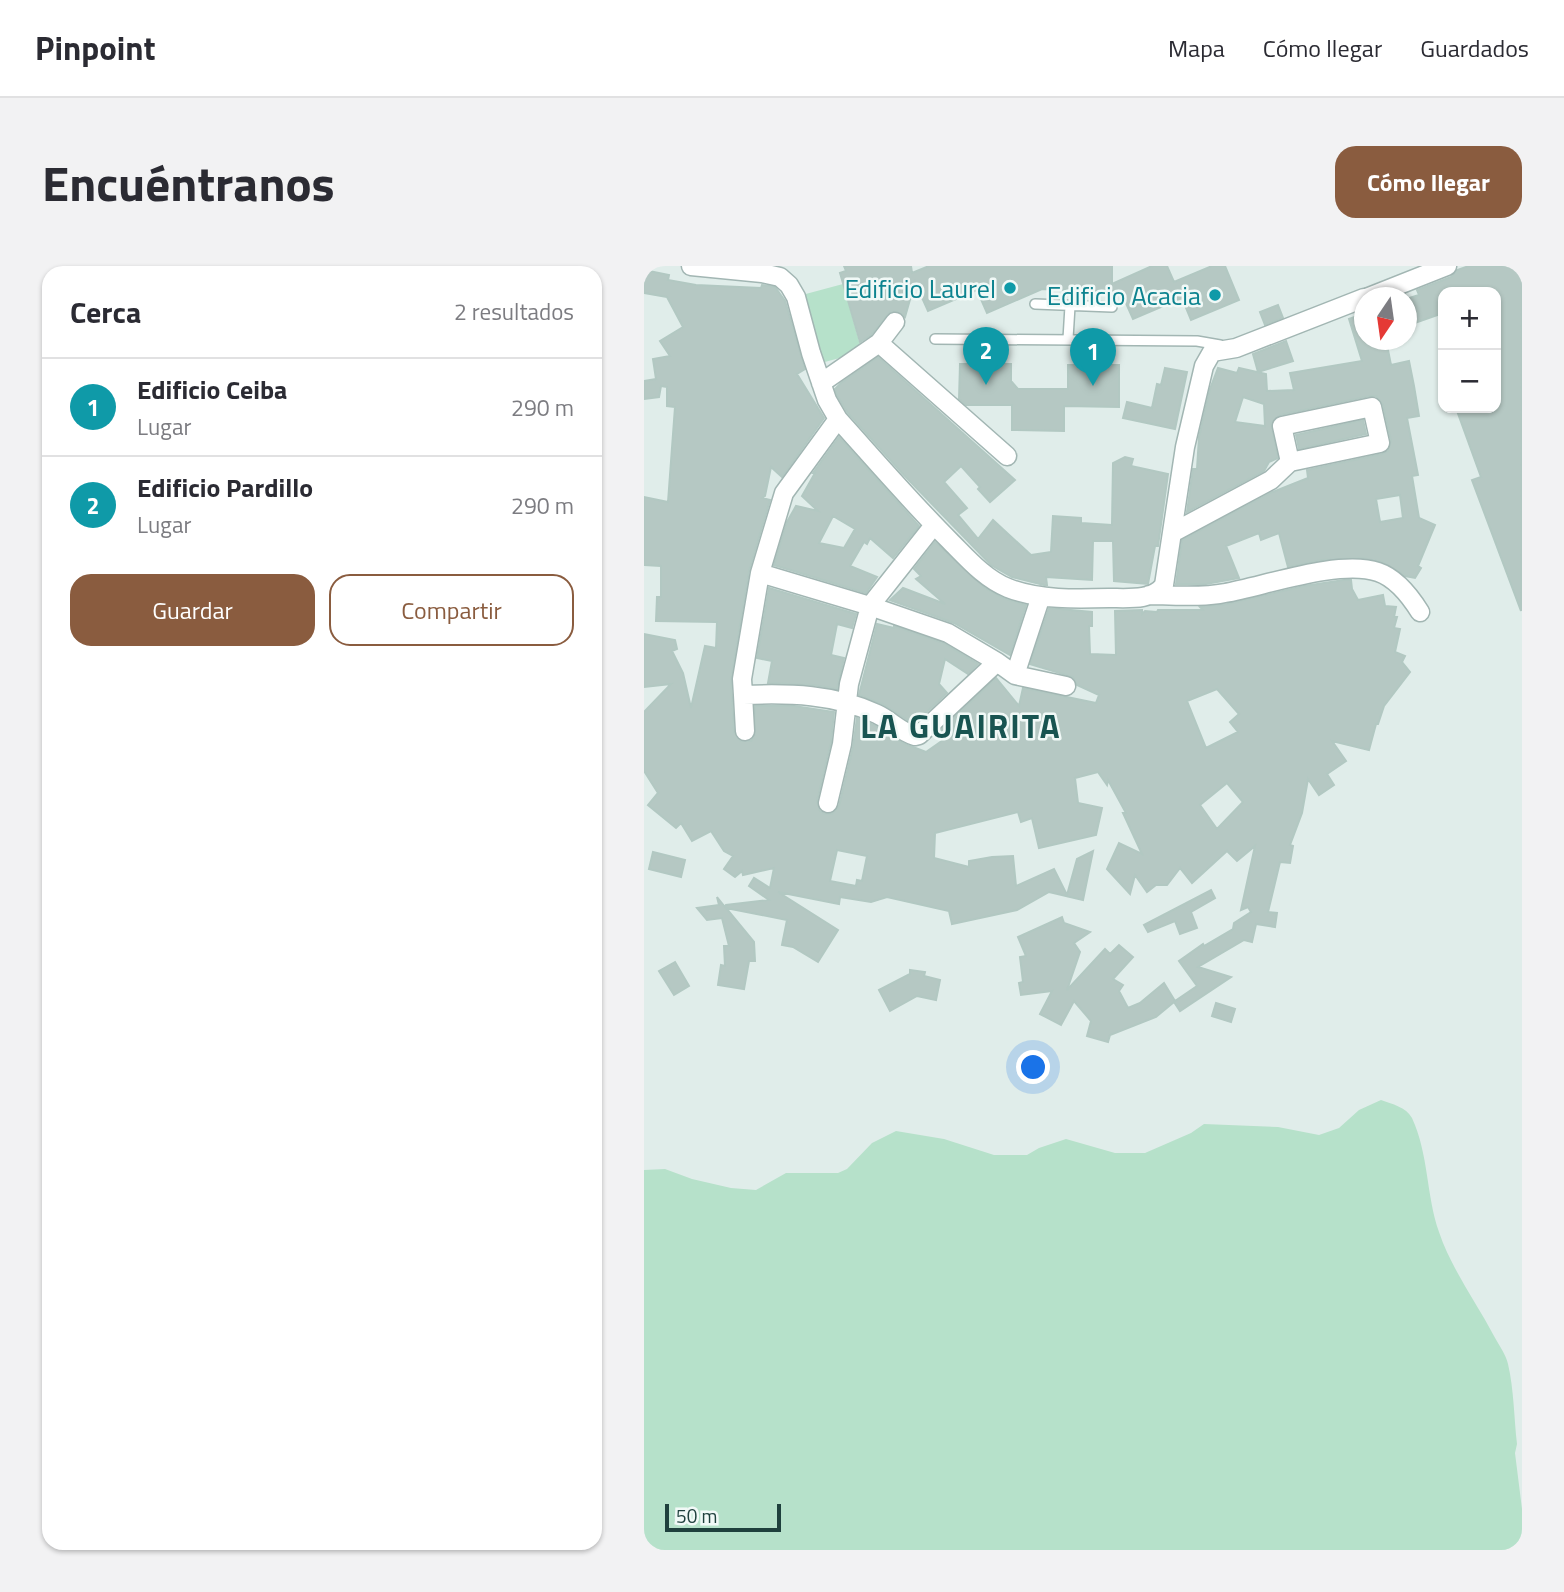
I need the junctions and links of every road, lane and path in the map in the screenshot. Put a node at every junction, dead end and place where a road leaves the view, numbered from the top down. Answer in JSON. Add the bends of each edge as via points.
{"nodes":[{"id":1,"x":691,"y":266,"type":"edge"},
{"id":2,"x":1447,"y":266,"type":"edge"},
{"id":3,"x":1393,"y":287,"type":"edge"},
{"id":4,"x":1354,"y":302,"type":"edge"},
{"id":5,"x":1035,"y":304,"type":"dead end"},
{"id":6,"x":1070,"y":306,"type":"junction"},
{"id":7,"x":1112,"y":307,"type":"dead end"},
{"id":8,"x":895,"y":322,"type":"dead end"},
{"id":9,"x":935,"y":339,"type":"dead end"},
{"id":10,"x":1068,"y":339,"type":"junction"},
{"id":11,"x":879,"y":343,"type":"junction"},
{"id":12,"x":1236,"y":348,"type":"junction"},
{"id":13,"x":821,"y":383,"type":"junction"},
{"id":14,"x":838,"y":419,"type":"junction"},
{"id":15,"x":1007,"y":456,"type":"dead end"},
{"id":16,"x":1290,"y":462,"type":"junction"},
{"id":17,"x":934,"y":525,"type":"junction"},
{"id":18,"x":1172,"y":533,"type":"junction"},
{"id":19,"x":760,"y":573,"type":"junction"},
{"id":20,"x":1148,"y":595,"type":"junction"},
{"id":21,"x":1041,"y":596,"type":"junction"},
{"id":22,"x":870,"y":606,"type":"junction"},
{"id":23,"x":1420,"y":612,"type":"dead end"},
{"id":24,"x":997,"y":662,"type":"junction"},
{"id":25,"x":1015,"y":676,"type":"junction"},
{"id":26,"x":1066,"y":687,"type":"dead end"},
{"id":27,"x":743,"y":695,"type":"junction"},
{"id":28,"x":847,"y":702,"type":"junction"},
{"id":29,"x":745,"y":731,"type":"dead end"},
{"id":30,"x":828,"y":803,"type":"dead end"}],
"edges":[{"from":1,"to":13,"type":"street","via":[[762,273],[780,277],[789,285]]},
{"from":2,"to":3,"type":"street"},
{"from":4,"to":12,"type":"street"},
{"from":5,"to":6,"type":"lane"},
{"from":6,"to":7,"type":"lane"},
{"from":6,"to":10,"type":"lane"},
{"from":8,"to":11,"type":"street"},
{"from":9,"to":10,"type":"lane"},
{"from":10,"to":12,"type":"lane","via":[[1197,341]]},
{"from":11,"to":13,"type":"street"},
{"from":11,"to":15,"type":"street"},
{"from":12,"to":18,"type":"street","via":[[1212,352],[1204,366]]},
{"from":13,"to":14,"type":"street"},
{"from":14,"to":17,"type":"street"},
{"from":14,"to":19,"type":"street","via":[[784,493]]},
{"from":16,"to":16,"type":"street","via":[[1380,443],[1372,407],[1282,426]]},
{"from":16,"to":18,"type":"street","via":[[1271,480]]},
{"from":17,"to":21,"type":"street","via":[[991,579]]},
{"from":17,"to":22,"type":"street"},
{"from":18,"to":20,"type":"street","via":[[1164,585]]},
{"from":19,"to":22,"type":"street"},
{"from":19,"to":27,"type":"street"},
{"from":20,"to":21,"type":"street"},
{"from":20,"to":23,"type":"street","via":[[1220,594],[1353,569],[1378,572],[1402,587]]},
{"from":21,"to":25,"type":"street"},
{"from":22,"to":24,"type":"street","via":[[948,633]]},
{"from":22,"to":28,"type":"street"},
{"from":24,"to":25,"type":"street"},
{"from":24,"to":28,"type":"street","via":[[919,735]]},
{"from":25,"to":26,"type":"street"},
{"from":27,"to":28,"type":"street","via":[[790,692]]},
{"from":27,"to":29,"type":"street"},
{"from":28,"to":30,"type":"street"}]}
